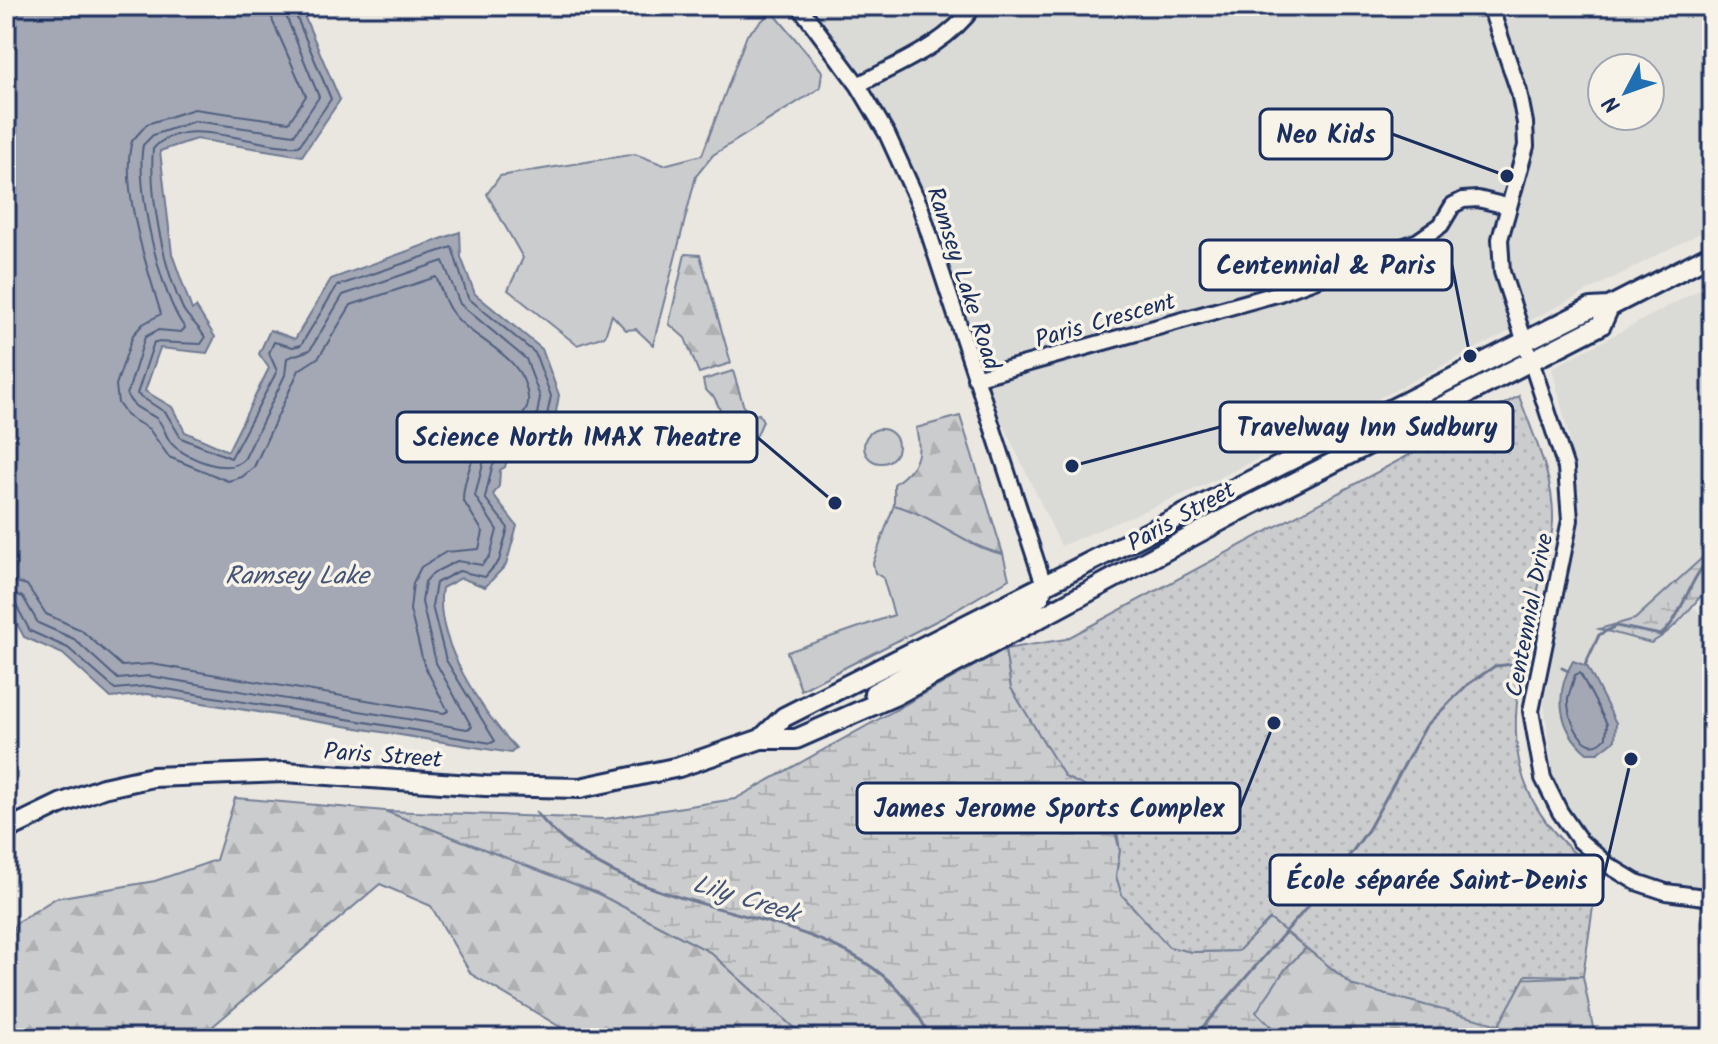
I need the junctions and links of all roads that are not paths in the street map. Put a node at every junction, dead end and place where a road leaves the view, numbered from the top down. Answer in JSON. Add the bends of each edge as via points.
{"nodes":[{"id":1,"x":799,"y":6,"type":"edge"},
{"id":2,"x":974,"y":6,"type":"edge"},
{"id":3,"x":1490,"y":6,"type":"edge"},
{"id":4,"x":858,"y":85,"type":"junction"},
{"id":5,"x":1507,"y":206,"type":"junction"},
{"id":6,"x":1712,"y":254,"type":"edge"},
{"id":7,"x":1609,"y":307,"type":"junction"},
{"id":8,"x":1523,"y":343,"type":"junction"},
{"id":9,"x":1529,"y":362,"type":"junction"},
{"id":10,"x":975,"y":378,"type":"junction"},
{"id":11,"x":1044,"y":585,"type":"junction"},
{"id":12,"x":1082,"y":598,"type":"junction"},
{"id":13,"x":761,"y":739,"type":"junction"},
{"id":14,"x":796,"y":739,"type":"junction"},
{"id":15,"x":6,"y":830,"type":"edge"},
{"id":16,"x":1712,"y":898,"type":"edge"}],
"edges":[{"from":1,"to":4,"type":"street","name":"Ramsey Lake Road"},
{"from":2,"to":4,"type":"street","via":[[963,22],[934,44]]},
{"from":3,"to":5,"type":"street","via":[[1525,123],[1526,146]]},
{"from":4,"to":10,"type":"street","name":"Ramsey Lake Road","via":[[920,206]]},
{"from":5,"to":8,"type":"street","via":[[1500,239],[1502,272]]},
{"from":5,"to":10,"type":"street","name":"Paris Crescent","via":[[1463,200],[1418,241],[1280,293]]},
{"from":6,"to":7,"type":"main road","name":"Paris Street"},
{"from":7,"to":8,"type":"main road","name":"Paris Street","via":[[1591,308]]},
{"from":7,"to":9,"type":"main road","name":"Paris Street","via":[[1601,325]]},
{"from":8,"to":9,"type":"street","name":"Centennial Drive"},
{"from":8,"to":11,"type":"main road","name":"Paris Street"},
{"from":9,"to":12,"type":"main road","name":"Paris Street"},
{"from":9,"to":16,"type":"street","name":"Centennial Drive","via":[[1566,468],[1570,520],[1531,711],[1543,778],[1580,841],[1608,865],[1666,892]]},
{"from":10,"to":11,"type":"street","name":"Ramsey Lake Road"},
{"from":11,"to":12,"type":"main road","via":[[1063,599]]},
{"from":11,"to":13,"type":"main road","name":"Paris Street","via":[[784,717]]},
{"from":11,"to":14,"type":"main road","via":[[1027,609]]},
{"from":12,"to":14,"type":"main road","name":"Paris Street","via":[[860,713]]},
{"from":13,"to":14,"type":"main road","name":"Paris Street"},
{"from":13,"to":15,"type":"main road","name":"Paris Street","via":[[679,767],[580,788],[285,772],[153,777],[89,793]]}]}
